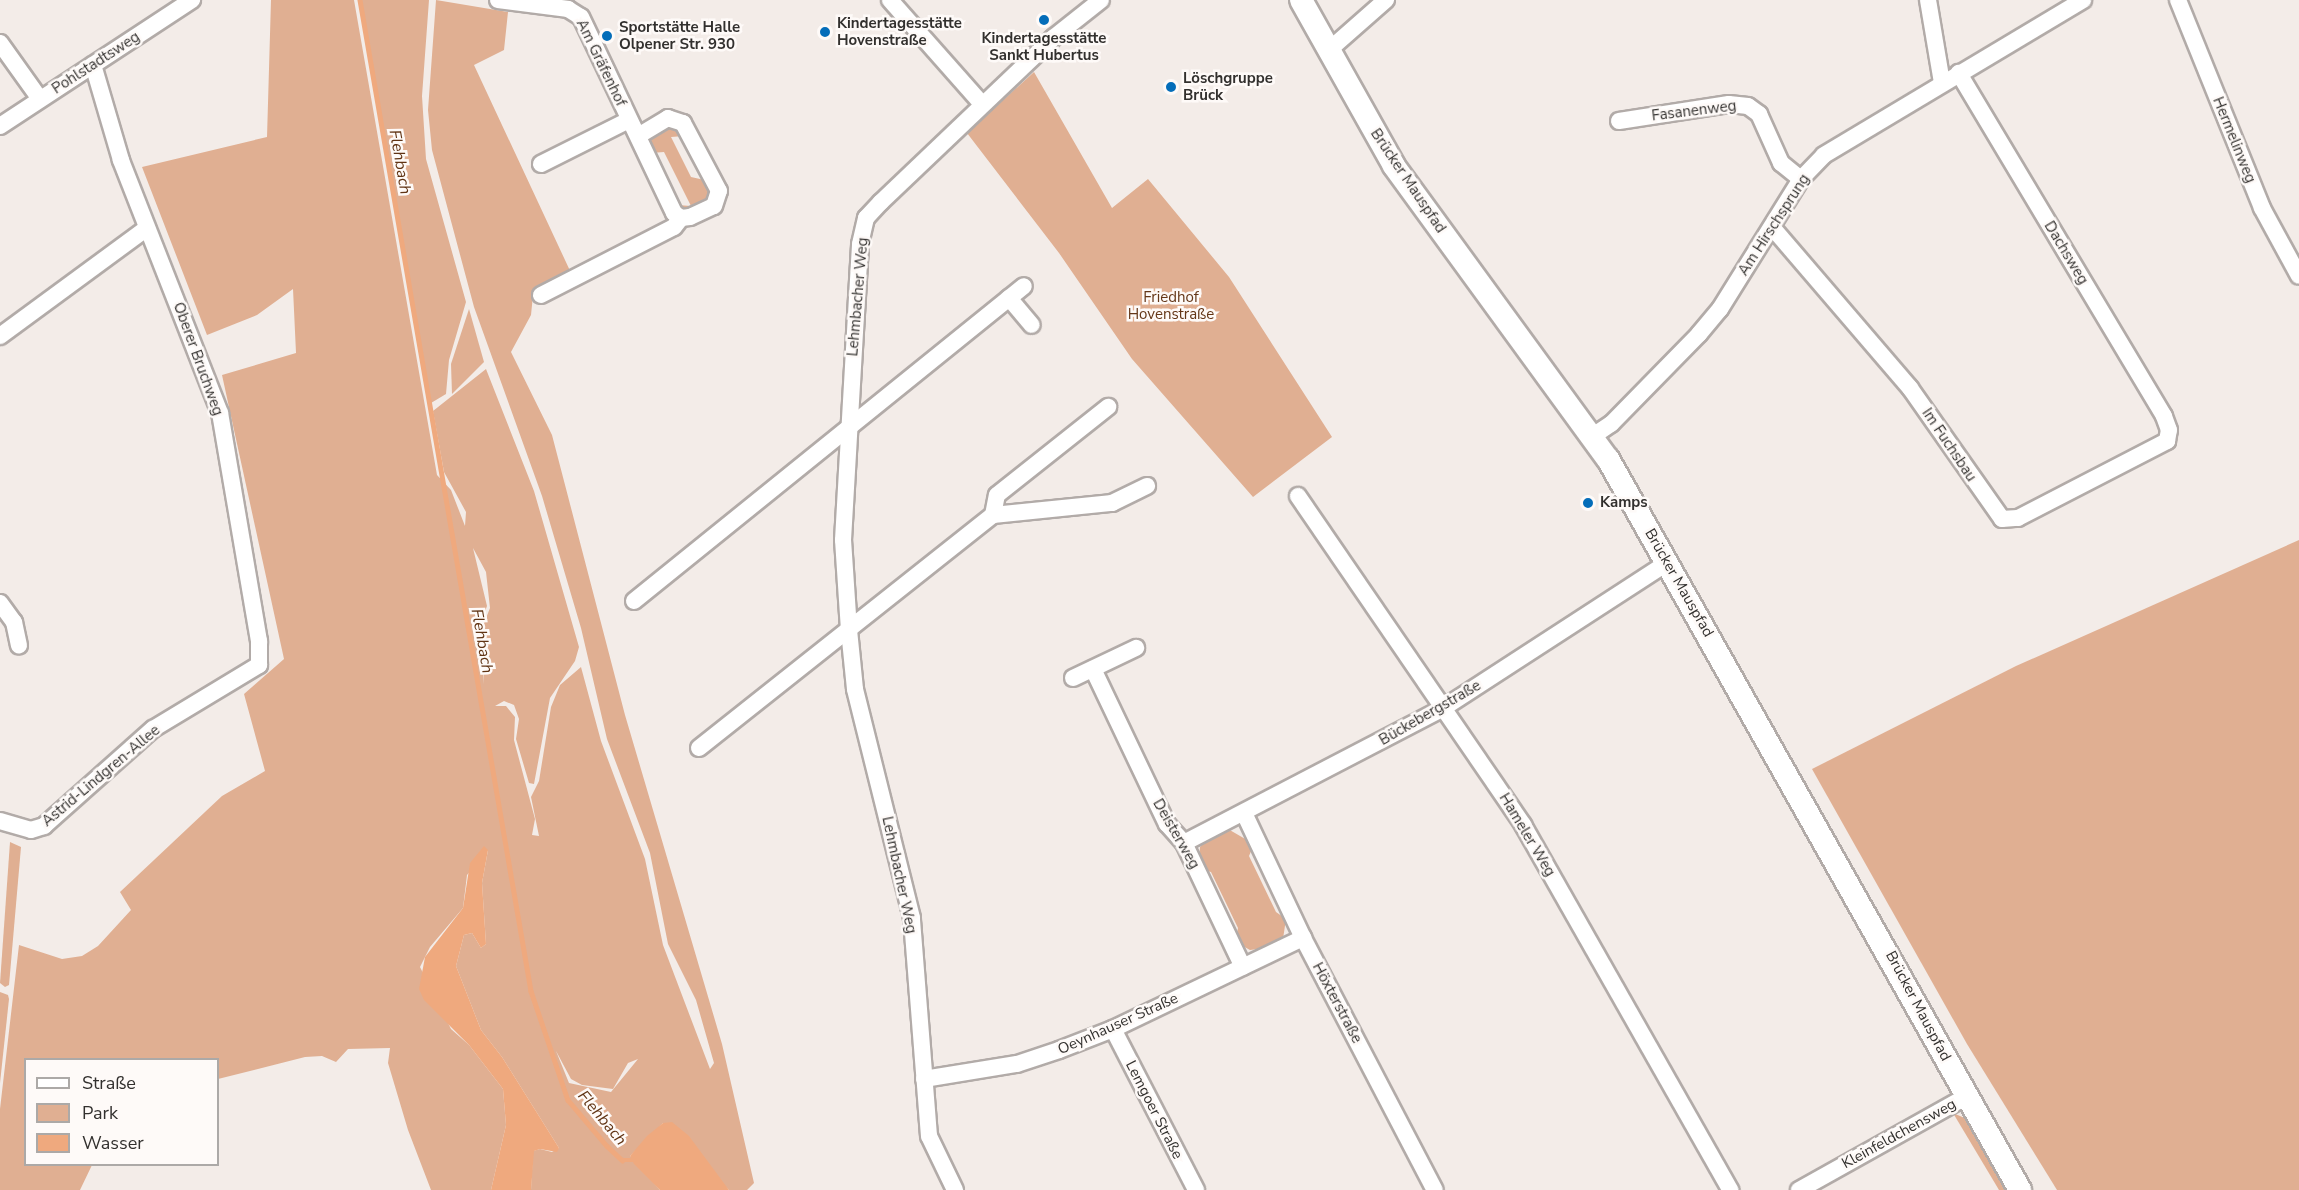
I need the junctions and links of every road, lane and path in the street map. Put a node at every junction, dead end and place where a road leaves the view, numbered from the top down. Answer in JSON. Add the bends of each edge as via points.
{"nodes":[{"id":1,"x":192,"y":0,"type":"edge"},
{"id":2,"x":498,"y":0,"type":"edge"},
{"id":3,"x":890,"y":0,"type":"edge"},
{"id":4,"x":1101,"y":0,"type":"edge"},
{"id":5,"x":1301,"y":0,"type":"edge"},
{"id":6,"x":1386,"y":0,"type":"edge"},
{"id":7,"x":1928,"y":0,"type":"edge"},
{"id":8,"x":2083,"y":0,"type":"edge"},
{"id":9,"x":2178,"y":0,"type":"edge"},
{"id":10,"x":0,"y":43,"type":"edge"},
{"id":11,"x":1329,"y":50,"type":"junction"},
{"id":12,"x":93,"y":65,"type":"junction"},
{"id":13,"x":1959,"y":73,"type":"junction"},
{"id":14,"x":1942,"y":83,"type":"junction"},
{"id":15,"x":40,"y":99,"type":"junction"},
{"id":16,"x":982,"y":104,"type":"junction"},
{"id":17,"x":629,"y":120,"type":"junction"},
{"id":18,"x":1619,"y":121,"type":"dead end"},
{"id":19,"x":0,"y":126,"type":"edge"},
{"id":20,"x":640,"y":135,"type":"junction"},
{"id":21,"x":541,"y":164,"type":"dead end"},
{"id":22,"x":1802,"y":179,"type":"junction"},
{"id":23,"x":681,"y":218,"type":"junction"},
{"id":24,"x":1772,"y":227,"type":"junction"},
{"id":25,"x":147,"y":228,"type":"junction"},
{"id":26,"x":2299,"y":276,"type":"edge"},
{"id":27,"x":1024,"y":286,"type":"dead end"},
{"id":28,"x":541,"y":295,"type":"dead end"},
{"id":29,"x":1009,"y":298,"type":"junction"},
{"id":30,"x":1032,"y":325,"type":"dead end"},
{"id":31,"x":0,"y":336,"type":"edge"},
{"id":32,"x":1108,"y":407,"type":"dead end"},
{"id":33,"x":849,"y":431,"type":"junction"},
{"id":34,"x":2169,"y":434,"type":"joint"},
{"id":35,"x":1593,"y":436,"type":"junction"},
{"id":36,"x":1147,"y":486,"type":"dead end"},
{"id":37,"x":1298,"y":496,"type":"dead end"},
{"id":38,"x":993,"y":515,"type":"junction"},
{"id":39,"x":1665,"y":564,"type":"junction"},
{"id":40,"x":633,"y":601,"type":"dead end"},
{"id":41,"x":0,"y":603,"type":"edge"},
{"id":42,"x":849,"y":630,"type":"junction"},
{"id":43,"x":19,"y":645,"type":"dead end"},
{"id":44,"x":1136,"y":648,"type":"dead end"},
{"id":45,"x":259,"y":665,"type":"joint"},
{"id":46,"x":1093,"y":669,"type":"junction"},
{"id":47,"x":1074,"y":678,"type":"dead end"},
{"id":48,"x":1445,"y":707,"type":"junction"},
{"id":49,"x":699,"y":748,"type":"dead end"},
{"id":50,"x":1244,"y":813,"type":"junction"},
{"id":51,"x":0,"y":821,"type":"edge"},
{"id":52,"x":1184,"y":843,"type":"junction"},
{"id":53,"x":1303,"y":938,"type":"junction"},
{"id":54,"x":1243,"y":967,"type":"junction"},
{"id":55,"x":1113,"y":1029,"type":"junction"},
{"id":56,"x":924,"y":1079,"type":"junction"},
{"id":57,"x":1967,"y":1096,"type":"junction"},
{"id":58,"x":955,"y":1190,"type":"edge"},
{"id":59,"x":1196,"y":1190,"type":"edge"},
{"id":60,"x":1435,"y":1190,"type":"edge"},
{"id":61,"x":1730,"y":1190,"type":"edge"},
{"id":62,"x":1799,"y":1190,"type":"edge"},
{"id":63,"x":2020,"y":1190,"type":"edge"}],
"edges":[{"from":1,"to":12,"type":"street","name":"Pohlstadtsweg"},
{"from":2,"to":17,"type":"street","name":"Am Gräfenhof","via":[[568,9],[581,17]]},
{"from":3,"to":16,"type":"street"},
{"from":4,"to":16,"type":"street","name":"Lehmbacher Weg"},
{"from":5,"to":11,"type":"main road","name":"Brücker Mauspfad"},
{"from":6,"to":11,"type":"street"},
{"from":7,"to":14,"type":"street"},
{"from":8,"to":13,"type":"street","name":"Am Hirschsprung"},
{"from":9,"to":26,"type":"street","name":"Hermelinweg","via":[[2262,208]]},
{"from":10,"to":15,"type":"street"},
{"from":11,"to":35,"type":"main road","name":"Brücker Mauspfad","via":[[1394,166]]},
{"from":12,"to":15,"type":"street","name":"Pohlstadtsweg"},
{"from":12,"to":25,"type":"street","name":"Oberer Bruchweg","via":[[121,160]]},
{"from":13,"to":14,"type":"street","name":"Am Hirschsprung"},
{"from":13,"to":34,"type":"street","name":"Dachsweg","via":[[2164,417]]},
{"from":14,"to":22,"type":"street","name":"Am Hirschsprung","via":[[1832,149]]},
{"from":15,"to":19,"type":"street","name":"Pohlstadtsweg"},
{"from":16,"to":33,"type":"street","name":"Lehmbacher Weg","via":[[866,218],[860,244]]},
{"from":17,"to":20,"type":"street","name":"Am Gräfenhof"},
{"from":17,"to":21,"type":"street","name":"Am Gräfenhof"},
{"from":18,"to":22,"type":"street","name":"Fasanenweg","via":[[1729,104],[1748,106],[1759,114],[1781,163]]},
{"from":20,"to":23,"type":"street","name":"Am Gräfenhof","via":[[640,143],[674,213]]},
{"from":20,"to":23,"type":"street","via":[[668,118],[676,118],[683,123],[719,191],[714,206]]},
{"from":22,"to":24,"type":"street","name":"Am Hirschsprung"},
{"from":23,"to":28,"type":"street","via":[[674,227]]},
{"from":24,"to":34,"type":"street","name":"Im Fuchsbau","via":[[1910,388],[2002,519],[2018,518],[2155,449]]},
{"from":24,"to":35,"type":"street","name":"Am Hirschsprung","via":[[1699,334],[1611,424]]},
{"from":25,"to":31,"type":"street"},
{"from":25,"to":45,"type":"street","name":"Oberer Bruchweg","via":[[220,413],[259,641]]},
{"from":27,"to":29,"type":"street"},
{"from":29,"to":30,"type":"street"},
{"from":29,"to":33,"type":"street"},
{"from":32,"to":38,"type":"street","via":[[997,495]]},
{"from":33,"to":40,"type":"street"},
{"from":33,"to":42,"type":"street","name":"Lehmbacher Weg","via":[[843,540]]},
{"from":35,"to":39,"type":"main road","name":"Brücker Mauspfad"},
{"from":36,"to":38,"type":"street","via":[[1112,502]]},
{"from":37,"to":48,"type":"street","name":"Hameler Weg"},
{"from":38,"to":42,"type":"street"},
{"from":39,"to":48,"type":"street","name":"Bückebergstraße"},
{"from":39,"to":57,"type":"main road","name":"Brücker Mauspfad","via":[[1738,685]]},
{"from":41,"to":43,"type":"street","via":[[14,622]]},
{"from":42,"to":49,"type":"street"},
{"from":42,"to":56,"type":"street","name":"Lehmbacher Weg","via":[[855,688],[912,918]]},
{"from":44,"to":46,"type":"street"},
{"from":45,"to":51,"type":"street","name":"Astrid-Lindgren-Allee","via":[[153,729],[44,826],[31,830]]},
{"from":46,"to":47,"type":"street"},
{"from":46,"to":52,"type":"street","name":"Deisterweg","via":[[1167,824]]},
{"from":48,"to":50,"type":"street","name":"Bückebergstraße"},
{"from":48,"to":61,"type":"street","name":"Hameler Weg","via":[[1523,825]]},
{"from":50,"to":52,"type":"street","name":"Bückebergstraße"},
{"from":50,"to":53,"type":"street","name":"Höxterstraße"},
{"from":52,"to":54,"type":"street","name":"Deisterweg"},
{"from":53,"to":54,"type":"street","name":"Oeynhauser Straße"},
{"from":53,"to":60,"type":"street","name":"Höxterstraße"},
{"from":54,"to":55,"type":"street","name":"Oeynhauser Straße"},
{"from":55,"to":56,"type":"street","name":"Oeynhauser Straße","via":[[1017,1064]]},
{"from":55,"to":59,"type":"street","name":"Lemgoer Straße"},
{"from":56,"to":58,"type":"street","name":"Lehmbacher Weg","via":[[929,1136]]},
{"from":57,"to":62,"type":"street","name":"Kleinfeldchensweg"},
{"from":57,"to":63,"type":"main road","name":"Brücker Mauspfad"}]}
